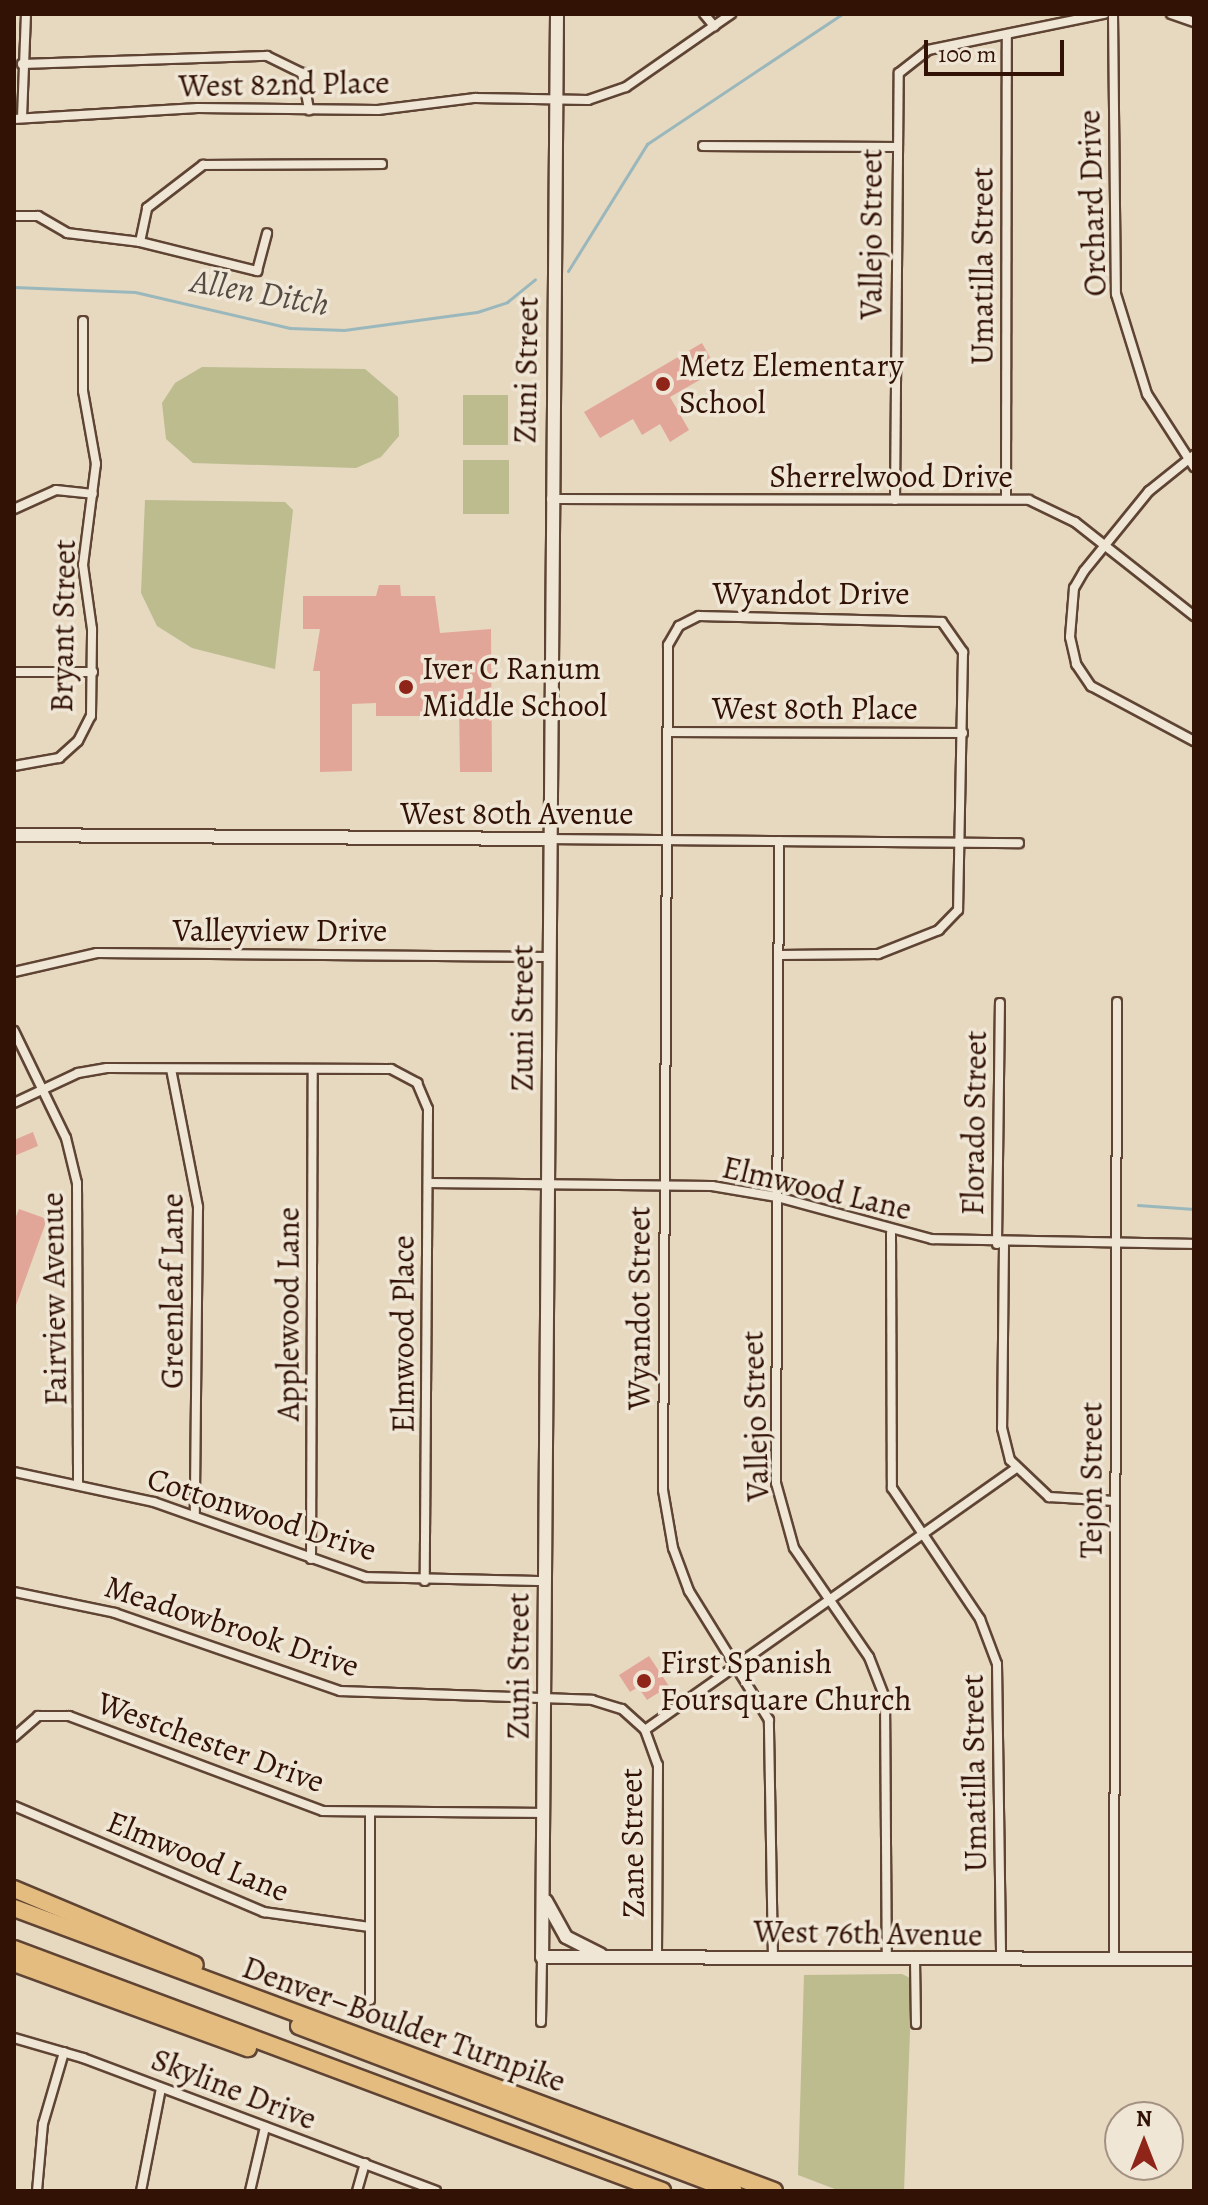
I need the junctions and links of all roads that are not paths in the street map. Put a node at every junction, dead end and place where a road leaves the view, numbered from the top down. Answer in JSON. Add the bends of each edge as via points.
{"nodes":[{"id":1,"x":26,"y":14,"type":"edge"},
{"id":2,"x":557,"y":14,"type":"edge"},
{"id":3,"x":704,"y":14,"type":"edge"},
{"id":4,"x":731,"y":14,"type":"edge"},
{"id":5,"x":1104,"y":14,"type":"edge"},
{"id":6,"x":1113,"y":14,"type":"edge"},
{"id":7,"x":1171,"y":14,"type":"edge"},
{"id":8,"x":1194,"y":22,"type":"edge"},
{"id":9,"x":714,"y":26,"type":"junction"},
{"id":10,"x":1007,"y":35,"type":"junction"},
{"id":11,"x":22,"y":64,"type":"junction"},
{"id":12,"x":556,"y":100,"type":"junction"},
{"id":13,"x":309,"y":110,"type":"junction"},
{"id":14,"x":18,"y":118,"type":"edge"},
{"id":15,"x":703,"y":146,"type":"dead end"},
{"id":16,"x":894,"y":147,"type":"junction"},
{"id":17,"x":382,"y":164,"type":"dead end"},
{"id":18,"x":14,"y":216,"type":"edge"},
{"id":19,"x":267,"y":233,"type":"dead end"},
{"id":20,"x":140,"y":242,"type":"junction"},
{"id":21,"x":83,"y":321,"type":"dead end"},
{"id":22,"x":1192,"y":461,"type":"edge"},
{"id":23,"x":93,"y":494,"type":"junction"},
{"id":24,"x":1006,"y":498,"type":"junction"},
{"id":25,"x":551,"y":499,"type":"junction"},
{"id":26,"x":895,"y":500,"type":"junction"},
{"id":27,"x":14,"y":509,"type":"edge"},
{"id":28,"x":1104,"y":546,"type":"junction"},
{"id":29,"x":1194,"y":616,"type":"edge"},
{"id":30,"x":673,"y":632,"type":"joint"},
{"id":31,"x":14,"y":672,"type":"edge"},
{"id":32,"x":93,"y":672,"type":"junction"},
{"id":33,"x":667,"y":732,"type":"junction"},
{"id":34,"x":963,"y":733,"type":"junction"},
{"id":35,"x":1194,"y":741,"type":"edge"},
{"id":36,"x":14,"y":766,"type":"edge"},
{"id":37,"x":14,"y":835,"type":"edge"},
{"id":38,"x":549,"y":839,"type":"junction"},
{"id":39,"x":666,"y":840,"type":"junction"},
{"id":40,"x":779,"y":841,"type":"junction"},
{"id":41,"x":963,"y":842,"type":"junction"},
{"id":42,"x":1019,"y":843,"type":"dead end"},
{"id":43,"x":779,"y":955,"type":"junction"},
{"id":44,"x":548,"y":957,"type":"junction"},
{"id":45,"x":14,"y":972,"type":"edge"},
{"id":46,"x":1117,"y":1002,"type":"dead end"},
{"id":47,"x":1000,"y":1003,"type":"dead end"},
{"id":48,"x":14,"y":1031,"type":"edge"},
{"id":49,"x":171,"y":1069,"type":"junction"},
{"id":50,"x":313,"y":1070,"type":"junction"},
{"id":51,"x":43,"y":1088,"type":"junction"},
{"id":52,"x":14,"y":1103,"type":"edge"},
{"id":53,"x":428,"y":1183,"type":"junction"},
{"id":54,"x":547,"y":1184,"type":"junction"},
{"id":55,"x":664,"y":1184,"type":"junction"},
{"id":56,"x":777,"y":1197,"type":"junction"},
{"id":57,"x":891,"y":1233,"type":"junction"},
{"id":58,"x":1000,"y":1244,"type":"junction"},
{"id":59,"x":1118,"y":1244,"type":"junction"},
{"id":60,"x":1194,"y":1244,"type":"edge"},
{"id":61,"x":1015,"y":1469,"type":"junction"},
{"id":62,"x":14,"y":1472,"type":"edge"},
{"id":63,"x":78,"y":1483,"type":"junction"},
{"id":64,"x":1115,"y":1501,"type":"junction"},
{"id":65,"x":195,"y":1516,"type":"junction"},
{"id":66,"x":923,"y":1536,"type":"junction"},
{"id":67,"x":311,"y":1559,"type":"junction"},
{"id":68,"x":425,"y":1581,"type":"junction"},
{"id":69,"x":545,"y":1581,"type":"junction"},
{"id":70,"x":14,"y":1592,"type":"edge"},
{"id":71,"x":830,"y":1601,"type":"junction"},
{"id":72,"x":737,"y":1666,"type":"junction"},
{"id":73,"x":544,"y":1698,"type":"junction"},
{"id":74,"x":645,"y":1730,"type":"junction"},
{"id":75,"x":14,"y":1737,"type":"edge"},
{"id":76,"x":14,"y":1806,"type":"edge"},
{"id":77,"x":544,"y":1813,"type":"junction"},
{"id":78,"x":370,"y":1814,"type":"junction"},
{"id":79,"x":14,"y":1889,"type":"edge"},
{"id":80,"x":543,"y":1889,"type":"junction"},
{"id":81,"x":14,"y":1908,"type":"edge"},
{"id":82,"x":369,"y":1927,"type":"junction"},
{"id":83,"x":88,"y":1936,"type":"junction"},
{"id":84,"x":14,"y":1948,"type":"edge"},
{"id":85,"x":542,"y":1957,"type":"junction"},
{"id":86,"x":608,"y":1957,"type":"junction"},
{"id":87,"x":657,"y":1957,"type":"junction"},
{"id":88,"x":773,"y":1958,"type":"junction"},
{"id":89,"x":1114,"y":1959,"type":"junction"},
{"id":90,"x":1194,"y":1959,"type":"edge"},
{"id":91,"x":887,"y":1960,"type":"junction"},
{"id":92,"x":915,"y":1960,"type":"junction"},
{"id":93,"x":1001,"y":1960,"type":"junction"},
{"id":94,"x":14,"y":1963,"type":"edge"},
{"id":95,"x":370,"y":2000,"type":"dead end"},
{"id":96,"x":541,"y":2022,"type":"dead end"},
{"id":97,"x":916,"y":2024,"type":"dead end"},
{"id":98,"x":14,"y":2038,"type":"edge"},
{"id":99,"x":365,"y":2039,"type":"junction"},
{"id":100,"x":64,"y":2052,"type":"junction"},
{"id":101,"x":161,"y":2088,"type":"junction"},
{"id":102,"x":448,"y":2111,"type":"junction"},
{"id":103,"x":265,"y":2127,"type":"junction"},
{"id":104,"x":365,"y":2163,"type":"junction"},
{"id":105,"x":37,"y":2191,"type":"edge"},
{"id":106,"x":141,"y":2191,"type":"edge"},
{"id":107,"x":250,"y":2191,"type":"edge"},
{"id":108,"x":357,"y":2191,"type":"edge"},
{"id":109,"x":436,"y":2191,"type":"edge"},
{"id":110,"x":662,"y":2191,"type":"edge"},
{"id":111,"x":734,"y":2191,"type":"edge"},
{"id":112,"x":774,"y":2191,"type":"edge"}],
"edges":[{"from":1,"to":11,"type":"street"},
{"from":2,"to":12,"type":"street","name":"Zuni Street"},
{"from":3,"to":9,"type":"street"},
{"from":4,"to":9,"type":"street","name":"West 82nd Place"},
{"from":5,"to":10,"type":"street"},
{"from":6,"to":22,"type":"street","name":"Orchard Drive","via":[[1116,294],[1147,394]]},
{"from":7,"to":8,"type":"street"},
{"from":9,"to":12,"type":"street","name":"West 82nd Place","via":[[613,94]]},
{"from":10,"to":16,"type":"street","name":"Vallejo Street","via":[[928,50],[904,66],[895,88]]},
{"from":10,"to":24,"type":"street","name":"Umatilla Street"},
{"from":11,"to":13,"type":"street","via":[[267,56],[302,73]]},
{"from":11,"to":14,"type":"street"},
{"from":12,"to":13,"type":"street","name":"West 82nd Place","via":[[475,98],[378,110]]},
{"from":12,"to":25,"type":"street","name":"Zuni Street"},
{"from":13,"to":14,"type":"street","name":"West 82nd Place"},
{"from":15,"to":16,"type":"street"},
{"from":16,"to":26,"type":"street","name":"Vallejo Street"},
{"from":17,"to":20,"type":"street","via":[[203,165],[147,208]]},
{"from":18,"to":20,"type":"street","via":[[38,216],[88,237]]},
{"from":19,"to":20,"type":"street","via":[[257,271]]},
{"from":21,"to":23,"type":"street","name":"Bryant Street"},
{"from":22,"to":28,"type":"street","via":[[1149,491]]},
{"from":23,"to":27,"type":"street","via":[[56,490]]},
{"from":23,"to":32,"type":"street","name":"Bryant Street","via":[[83,565]]},
{"from":24,"to":26,"type":"street","name":"Sherrelwood Drive"},
{"from":24,"to":28,"type":"street","name":"Sherrelwood Drive","via":[[1055,509]]},
{"from":25,"to":26,"type":"street","name":"Sherrelwood Drive"},
{"from":25,"to":38,"type":"street","name":"Zuni Street"},
{"from":28,"to":29,"type":"street","name":"Sherrelwood Drive"},
{"from":28,"to":35,"type":"street","via":[[1074,588],[1070,637],[1076,664],[1103,694]]},
{"from":30,"to":33,"type":"street","name":"Wyandot Street","via":[[667,652]]},
{"from":30,"to":34,"type":"street","name":"Wyandot Drive","via":[[707,616],[928,617],[951,628],[963,652]]},
{"from":31,"to":32,"type":"street"},
{"from":32,"to":36,"type":"street","name":"Bryant Street","via":[[91,716],[78,741],[46,764]]},
{"from":33,"to":34,"type":"street","name":"West 80th Place"},
{"from":33,"to":39,"type":"street","name":"Wyandot Street"},
{"from":34,"to":41,"type":"street"},
{"from":37,"to":38,"type":"street","name":"West 80th Avenue"},
{"from":38,"to":39,"type":"street","name":"West 80th Avenue"},
{"from":38,"to":44,"type":"street","name":"Zuni Street"},
{"from":39,"to":40,"type":"street","name":"West 80th Avenue"},
{"from":39,"to":55,"type":"street","name":"Wyandot Street"},
{"from":40,"to":41,"type":"street","name":"West 80th Avenue"},
{"from":40,"to":43,"type":"street","name":"Vallejo Street"},
{"from":41,"to":42,"type":"street","name":"West 80th Avenue"},
{"from":41,"to":43,"type":"street","via":[[960,902],[939,930],[871,955]]},
{"from":43,"to":56,"type":"street","name":"Vallejo Street"},
{"from":44,"to":45,"type":"street","name":"Valleyview Drive","via":[[97,953]]},
{"from":44,"to":54,"type":"street","name":"Zuni Street"},
{"from":46,"to":59,"type":"street","name":"Tejon Street"},
{"from":47,"to":58,"type":"street","name":"Florado Street"},
{"from":48,"to":51,"type":"street","name":"Fairview Avenue"},
{"from":49,"to":50,"type":"street"},
{"from":49,"to":51,"type":"street","via":[[90,1070]]},
{"from":49,"to":65,"type":"street","name":"Greenleaf Lane","via":[[198,1207]]},
{"from":50,"to":53,"type":"street","name":"Elmwood Place","via":[[391,1069],[421,1089],[428,1109]]},
{"from":50,"to":67,"type":"street","name":"Applewood Lane"},
{"from":51,"to":52,"type":"street"},
{"from":51,"to":63,"type":"street","name":"Fairview Avenue","via":[[73,1162],[80,1204]]},
{"from":53,"to":54,"type":"street","name":"Elmwood Lane"},
{"from":53,"to":68,"type":"street","name":"Elmwood Place"},
{"from":54,"to":55,"type":"street","name":"Elmwood Lane"},
{"from":54,"to":69,"type":"street","name":"Zuni Street"},
{"from":55,"to":56,"type":"street","name":"Elmwood Lane"},
{"from":55,"to":72,"type":"street","name":"Wyandot Street","via":[[667,1520],[689,1591]]},
{"from":56,"to":57,"type":"street","name":"Elmwood Lane"},
{"from":56,"to":71,"type":"street","name":"Vallejo Street","via":[[778,1499],[794,1548]]},
{"from":57,"to":58,"type":"street","name":"Elmwood Lane"},
{"from":57,"to":66,"type":"street","name":"Umatilla Street","via":[[889,1470],[894,1493]]},
{"from":58,"to":59,"type":"street","name":"Elmwood Lane"},
{"from":58,"to":61,"type":"street","name":"Florado Street","via":[[1002,1428]]},
{"from":59,"to":60,"type":"street","name":"Elmwood Lane"},
{"from":59,"to":64,"type":"street","name":"Tejon Street"},
{"from":61,"to":64,"type":"street","via":[[1049,1497]]},
{"from":61,"to":66,"type":"street"},
{"from":62,"to":63,"type":"street","name":"Cottonwood Drive"},
{"from":63,"to":65,"type":"street","name":"Cottonwood Drive"},
{"from":64,"to":89,"type":"street","name":"Tejon Street"},
{"from":65,"to":67,"type":"street","name":"Cottonwood Drive"},
{"from":66,"to":71,"type":"street"},
{"from":66,"to":93,"type":"street","name":"Umatilla Street","via":[[980,1619],[997,1664]]},
{"from":67,"to":68,"type":"street","name":"Cottonwood Drive","via":[[366,1577]]},
{"from":68,"to":69,"type":"street","name":"Cottonwood Drive"},
{"from":69,"to":73,"type":"street","name":"Zuni Street"},
{"from":70,"to":73,"type":"street","name":"Meadowbrook Drive","via":[[115,1613],[340,1691]]},
{"from":71,"to":72,"type":"street"},
{"from":71,"to":91,"type":"street","name":"Vallejo Street","via":[[869,1657],[885,1698]]},
{"from":72,"to":74,"type":"street"},
{"from":72,"to":88,"type":"street","name":"Wyandot Street","via":[[772,1734]]},
{"from":73,"to":74,"type":"street","name":"Meadowbrook Drive","via":[[615,1705]]},
{"from":73,"to":77,"type":"street","name":"Zuni Street"},
{"from":74,"to":87,"type":"street","name":"Zane Street","via":[[658,1765]]},
{"from":75,"to":78,"type":"street","name":"Westchester Drive","via":[[38,1716],[69,1716],[306,1806]]},
{"from":76,"to":82,"type":"street","name":"Elmwood Lane","via":[[264,1912]]},
{"from":77,"to":78,"type":"street","name":"Westchester Drive"},
{"from":77,"to":80,"type":"street","name":"Zuni Street"},
{"from":78,"to":82,"type":"street"},
{"from":79,"to":99,"type":"highway"},
{"from":80,"to":85,"type":"street","name":"Zuni Street"},
{"from":80,"to":86,"type":"street","via":[[566,1937]]},
{"from":81,"to":83,"type":"highway","name":"Denver–Boulder Turnpike"},
{"from":82,"to":95,"type":"street"},
{"from":83,"to":99,"type":"highway","name":"Denver–Boulder Turnpike"},
{"from":83,"to":111,"type":"highway","via":[[379,2058]]},
{"from":84,"to":102,"type":"highway","name":"Denver–Boulder Turnpike"},
{"from":85,"to":86,"type":"street","name":"West 76th Avenue"},
{"from":85,"to":96,"type":"street","name":"Zuni Street"},
{"from":86,"to":87,"type":"street","name":"West 76th Avenue"},
{"from":87,"to":88,"type":"street","name":"West 76th Avenue"},
{"from":88,"to":91,"type":"street","name":"West 76th Avenue"},
{"from":89,"to":90,"type":"street","name":"West 76th Avenue"},
{"from":89,"to":93,"type":"street","name":"West 76th Avenue"},
{"from":91,"to":92,"type":"street","name":"West 76th Avenue"},
{"from":92,"to":93,"type":"street","name":"West 76th Avenue"},
{"from":92,"to":97,"type":"street"},
{"from":94,"to":102,"type":"highway","via":[[206,2034]]},
{"from":98,"to":100,"type":"street","name":"Skyline Drive"},
{"from":99,"to":112,"type":"highway","name":"Denver–Boulder Turnpike"},
{"from":100,"to":101,"type":"street","name":"Skyline Drive"},
{"from":100,"to":105,"type":"street","via":[[43,2124]]},
{"from":101,"to":103,"type":"street","name":"Skyline Drive"},
{"from":101,"to":106,"type":"street"},
{"from":102,"to":110,"type":"highway","name":"Denver–Boulder Turnpike"},
{"from":103,"to":104,"type":"street","name":"Skyline Drive"},
{"from":103,"to":107,"type":"street"},
{"from":104,"to":108,"type":"street"},
{"from":104,"to":109,"type":"street","name":"Skyline Drive"}]}
